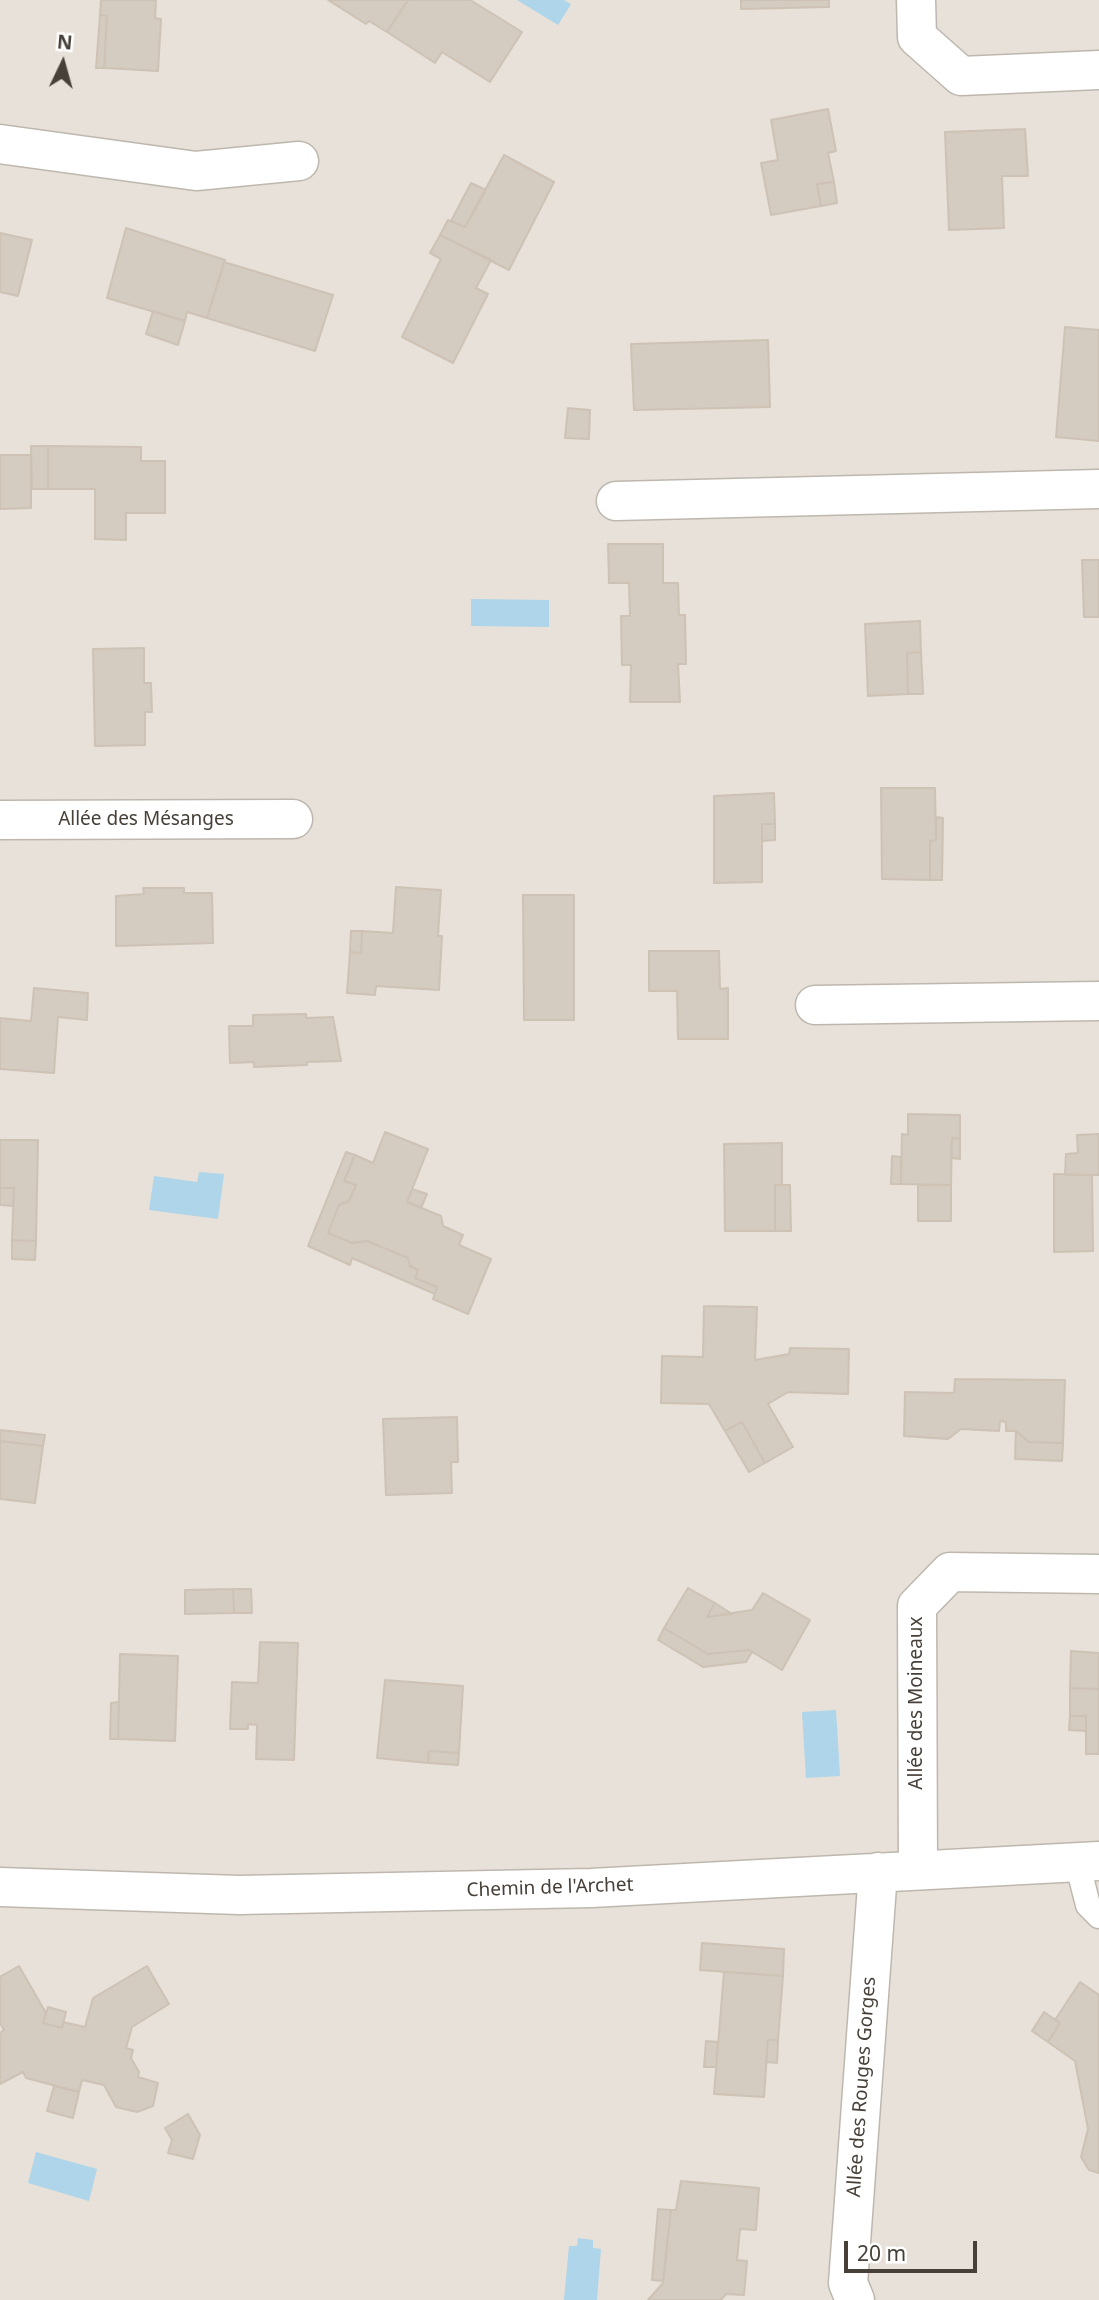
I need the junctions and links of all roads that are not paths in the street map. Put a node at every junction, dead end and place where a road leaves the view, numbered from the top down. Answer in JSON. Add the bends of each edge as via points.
{"nodes":[{"id":1,"x":916,"y":0,"type":"edge"},
{"id":2,"x":1099,"y":70,"type":"edge"},
{"id":3,"x":0,"y":144,"type":"edge"},
{"id":4,"x":299,"y":162,"type":"dead end"},
{"id":5,"x":1099,"y":489,"type":"edge"},
{"id":6,"x":616,"y":501,"type":"dead end"},
{"id":7,"x":293,"y":819,"type":"dead end"},
{"id":8,"x":0,"y":820,"type":"edge"},
{"id":9,"x":1099,"y":1001,"type":"edge"},
{"id":10,"x":814,"y":1005,"type":"dead end"},
{"id":11,"x":1099,"y":1574,"type":"edge"},
{"id":12,"x":1088,"y":1861,"type":"edge"},
{"id":13,"x":918,"y":1870,"type":"junction"},
{"id":14,"x":878,"y":1872,"type":"junction"},
{"id":15,"x":0,"y":1887,"type":"edge"},
{"id":16,"x":1099,"y":1916,"type":"edge"},
{"id":17,"x":855,"y":2300,"type":"edge"}],
"edges":[{"from":1,"to":2,"type":"street","via":[[917,37],[961,76]]},
{"from":3,"to":4,"type":"street","via":[[196,171]]},
{"from":5,"to":6,"type":"street"},
{"from":7,"to":8,"type":"street","name":"Allée des Mésanges"},
{"from":9,"to":10,"type":"street"},
{"from":11,"to":13,"type":"street","name":"Allée des Moineaux","via":[[950,1572],[917,1606]]},
{"from":12,"to":13,"type":"street","name":"Chemin de l'Archet"},
{"from":12,"to":16,"type":"lane","via":[[1088,1905]]},
{"from":13,"to":14,"type":"street","name":"Chemin de l'Archet"},
{"from":14,"to":15,"type":"street","name":"Chemin de l'Archet","via":[[591,1888],[252,1895]]},
{"from":14,"to":17,"type":"street","name":"Allée des Rouges Gorges","via":[[848,2283]]}]}
